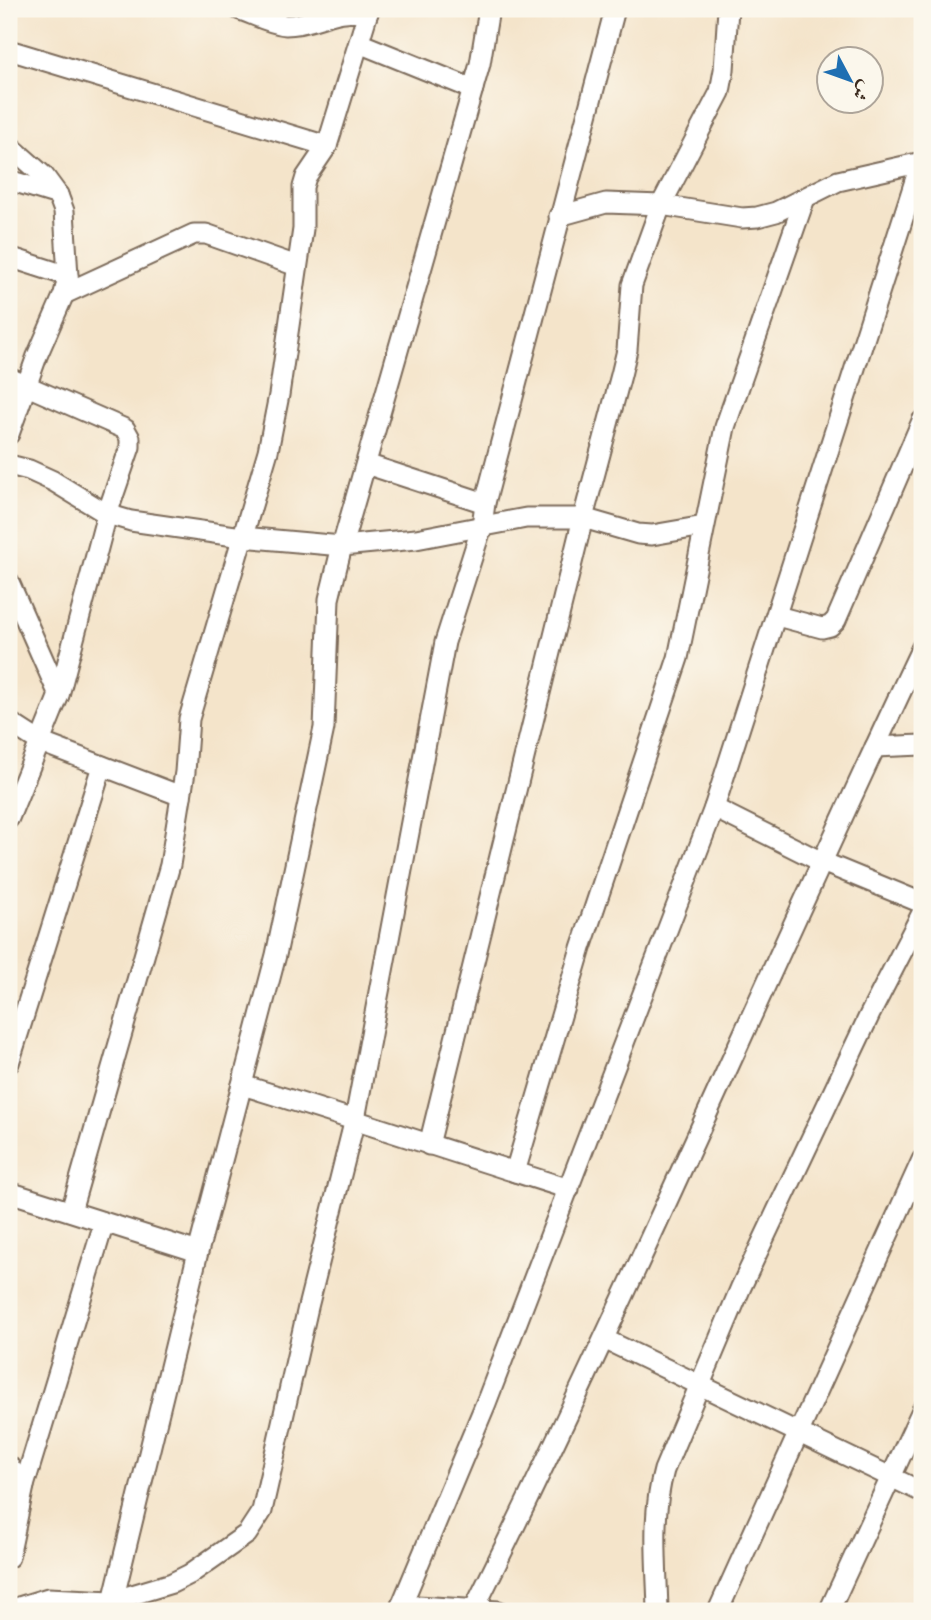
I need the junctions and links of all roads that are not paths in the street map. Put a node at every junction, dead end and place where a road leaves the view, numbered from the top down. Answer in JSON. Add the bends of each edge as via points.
{"nodes":[{"id":1,"x":238,"y":9,"type":"edge"},
{"id":2,"x":489,"y":9,"type":"edge"},
{"id":3,"x":615,"y":9,"type":"edge"},
{"id":4,"x":728,"y":9,"type":"edge"},
{"id":5,"x":368,"y":11,"type":"edge"},
{"id":6,"x":359,"y":43,"type":"junction"},
{"id":7,"x":9,"y":50,"type":"edge"},
{"id":8,"x":473,"y":89,"type":"junction"},
{"id":9,"x":9,"y":145,"type":"edge"},
{"id":10,"x":327,"y":146,"type":"junction"},
{"id":11,"x":922,"y":162,"type":"edge"},
{"id":12,"x":9,"y":180,"type":"edge"},
{"id":13,"x":58,"y":195,"type":"junction"},
{"id":14,"x":804,"y":198,"type":"junction"},
{"id":15,"x":661,"y":205,"type":"junction"},
{"id":16,"x":559,"y":216,"type":"junction"},
{"id":17,"x":9,"y":257,"type":"edge"},
{"id":18,"x":297,"y":266,"type":"junction"},
{"id":19,"x":66,"y":285,"type":"junction"},
{"id":20,"x":18,"y":382,"type":"edge"},
{"id":21,"x":922,"y":421,"type":"edge"},
{"id":22,"x":9,"y":434,"type":"edge"},
{"id":23,"x":366,"y":464,"type":"junction"},
{"id":24,"x":9,"y":465,"type":"edge"},
{"id":25,"x":485,"y":503,"type":"junction"},
{"id":26,"x":107,"y":514,"type":"junction"},
{"id":27,"x":583,"y":518,"type":"junction"},
{"id":28,"x":482,"y":526,"type":"junction"},
{"id":29,"x":704,"y":526,"type":"junction"},
{"id":30,"x":242,"y":537,"type":"junction"},
{"id":31,"x":342,"y":546,"type":"junction"},
{"id":32,"x":9,"y":582,"type":"edge"},
{"id":33,"x":777,"y":616,"type":"junction"},
{"id":34,"x":922,"y":647,"type":"edge"},
{"id":35,"x":59,"y":695,"type":"junction"},
{"id":36,"x":9,"y":722,"type":"edge"},
{"id":37,"x":40,"y":742,"type":"junction"},
{"id":38,"x":922,"y":745,"type":"edge"},
{"id":39,"x":875,"y":747,"type":"junction"},
{"id":40,"x":102,"y":766,"type":"junction"},
{"id":41,"x":181,"y":796,"type":"junction"},
{"id":42,"x":714,"y":808,"type":"junction"},
{"id":43,"x":9,"y":818,"type":"edge"},
{"id":44,"x":821,"y":861,"type":"junction"},
{"id":45,"x":922,"y":903,"type":"edge"},
{"id":46,"x":922,"y":913,"type":"edge"},
{"id":47,"x":9,"y":1063,"type":"edge"},
{"id":48,"x":242,"y":1085,"type":"junction"},
{"id":49,"x":355,"y":1119,"type":"junction"},
{"id":50,"x":429,"y":1145,"type":"junction"},
{"id":51,"x":922,"y":1160,"type":"edge"},
{"id":52,"x":515,"y":1172,"type":"junction"},
{"id":53,"x":918,"y":1179,"type":"edge"},
{"id":54,"x":569,"y":1189,"type":"junction"},
{"id":55,"x":9,"y":1192,"type":"edge"},
{"id":56,"x":71,"y":1211,"type":"junction"},
{"id":57,"x":104,"y":1223,"type":"junction"},
{"id":58,"x":198,"y":1252,"type":"junction"},
{"id":59,"x":604,"y":1339,"type":"junction"},
{"id":60,"x":700,"y":1385,"type":"junction"},
{"id":61,"x":922,"y":1410,"type":"edge"},
{"id":62,"x":799,"y":1431,"type":"junction"},
{"id":63,"x":9,"y":1466,"type":"edge"},
{"id":64,"x":891,"y":1476,"type":"junction"},
{"id":65,"x":24,"y":1486,"type":"junction"},
{"id":66,"x":922,"y":1492,"type":"edge"},
{"id":67,"x":9,"y":1557,"type":"edge"},
{"id":68,"x":111,"y":1606,"type":"edge"},
{"id":69,"x":400,"y":1608,"type":"edge"},
{"id":70,"x":9,"y":1610,"type":"edge"},
{"id":71,"x":473,"y":1611,"type":"edge"},
{"id":72,"x":498,"y":1611,"type":"edge"},
{"id":73,"x":658,"y":1611,"type":"edge"},
{"id":74,"x":718,"y":1611,"type":"edge"},
{"id":75,"x":829,"y":1611,"type":"edge"}],
"edges":[{"from":1,"to":5,"type":"street","via":[[284,25],[342,11]]},
{"from":2,"to":8,"type":"street"},
{"from":3,"to":16,"type":"street"},
{"from":4,"to":15,"type":"street","via":[[720,92]]},
{"from":5,"to":6,"type":"street"},
{"from":6,"to":8,"type":"street"},
{"from":6,"to":10,"type":"street"},
{"from":7,"to":10,"type":"street"},
{"from":8,"to":23,"type":"street"},
{"from":9,"to":13,"type":"street"},
{"from":10,"to":18,"type":"street","via":[[303,187]]},
{"from":11,"to":14,"type":"street","via":[[838,181]]},
{"from":11,"to":33,"type":"street"},
{"from":12,"to":13,"type":"street"},
{"from":13,"to":19,"type":"street","via":[[64,211]]},
{"from":14,"to":15,"type":"street","via":[[776,212],[742,218]]},
{"from":14,"to":29,"type":"street","via":[[724,427]]},
{"from":15,"to":16,"type":"street","via":[[606,203]]},
{"from":15,"to":27,"type":"street","via":[[632,285],[627,350]]},
{"from":16,"to":25,"type":"street"},
{"from":17,"to":19,"type":"street"},
{"from":18,"to":19,"type":"street","via":[[206,234],[194,234]]},
{"from":18,"to":30,"type":"street","via":[[268,451]]},
{"from":19,"to":20,"type":"street"},
{"from":20,"to":22,"type":"street"},
{"from":20,"to":26,"type":"street","via":[[125,429],[130,447]]},
{"from":21,"to":33,"type":"street","via":[[836,620],[822,628]]},
{"from":23,"to":25,"type":"street"},
{"from":23,"to":31,"type":"street"},
{"from":24,"to":26,"type":"street","via":[[53,481]]},
{"from":25,"to":28,"type":"street"},
{"from":26,"to":30,"type":"street","via":[[150,525]]},
{"from":26,"to":35,"type":"street"},
{"from":27,"to":28,"type":"street","via":[[527,518]]},
{"from":27,"to":29,"type":"street","via":[[652,535]]},
{"from":27,"to":50,"type":"street"},
{"from":28,"to":31,"type":"street","via":[[416,539]]},
{"from":28,"to":49,"type":"street","via":[[445,642]]},
{"from":29,"to":52,"type":"street","via":[[678,658],[581,948]]},
{"from":30,"to":31,"type":"street"},
{"from":30,"to":41,"type":"street","via":[[189,719]]},
{"from":31,"to":48,"type":"street","via":[[329,599],[324,728],[276,955]]},
{"from":32,"to":35,"type":"street"},
{"from":33,"to":42,"type":"street"},
{"from":34,"to":39,"type":"street"},
{"from":35,"to":37,"type":"street"},
{"from":36,"to":37,"type":"street"},
{"from":37,"to":40,"type":"street"},
{"from":37,"to":43,"type":"street"},
{"from":38,"to":39,"type":"street"},
{"from":39,"to":44,"type":"street"},
{"from":40,"to":41,"type":"street"},
{"from":40,"to":47,"type":"street"},
{"from":41,"to":56,"type":"street","via":[[170,865]]},
{"from":42,"to":44,"type":"street"},
{"from":42,"to":54,"type":"street"},
{"from":44,"to":45,"type":"street"},
{"from":44,"to":59,"type":"street"},
{"from":46,"to":60,"type":"street","via":[[741,1287]]},
{"from":48,"to":49,"type":"street"},
{"from":48,"to":58,"type":"street"},
{"from":49,"to":50,"type":"street"},
{"from":49,"to":68,"type":"street","via":[[257,1522],[190,1574]]},
{"from":50,"to":52,"type":"street"},
{"from":51,"to":53,"type":"street"},
{"from":52,"to":54,"type":"street"},
{"from":53,"to":62,"type":"street"},
{"from":54,"to":69,"type":"street"},
{"from":55,"to":56,"type":"street"},
{"from":56,"to":57,"type":"street"},
{"from":57,"to":58,"type":"street"},
{"from":57,"to":65,"type":"street"},
{"from":58,"to":68,"type":"street"},
{"from":59,"to":60,"type":"street"},
{"from":59,"to":71,"type":"street"},
{"from":60,"to":62,"type":"street"},
{"from":60,"to":73,"type":"street","via":[[657,1493]]},
{"from":61,"to":64,"type":"street"},
{"from":62,"to":64,"type":"street"},
{"from":62,"to":74,"type":"street"},
{"from":63,"to":65,"type":"street"},
{"from":64,"to":66,"type":"street"},
{"from":64,"to":75,"type":"street"},
{"from":65,"to":67,"type":"street"},
{"from":68,"to":70,"type":"street","via":[[48,1598]]},
{"from":69,"to":71,"type":"street"},
{"from":71,"to":72,"type":"street"}]}
